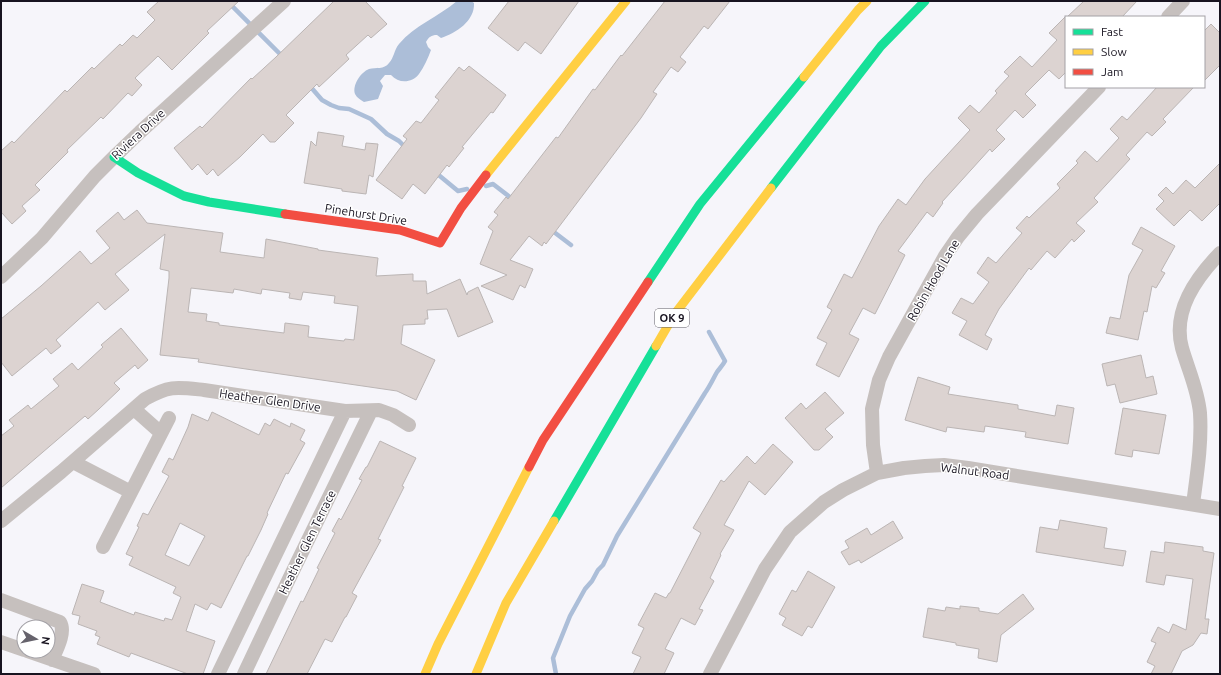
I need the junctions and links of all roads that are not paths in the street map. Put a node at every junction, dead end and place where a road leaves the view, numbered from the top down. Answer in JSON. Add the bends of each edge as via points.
{"nodes":[{"id":1,"x":284,"y":1,"type":"edge"},
{"id":2,"x":626,"y":1,"type":"edge"},
{"id":3,"x":867,"y":1,"type":"edge"},
{"id":4,"x":925,"y":1,"type":"edge"},
{"id":5,"x":1183,"y":1,"type":"edge"},
{"id":6,"x":1169,"y":16,"type":"edge"},
{"id":7,"x":1099,"y":88,"type":"edge"},
{"id":8,"x":114,"y":157,"type":"junction"},
{"id":9,"x":1220,"y":253,"type":"edge"},
{"id":10,"x":1,"y":277,"type":"edge"},
{"id":11,"x":134,"y":409,"type":"junction"},
{"id":12,"x":345,"y":411,"type":"junction"},
{"id":13,"x":371,"y":411,"type":"junction"},
{"id":14,"x":169,"y":418,"type":"dead end"},
{"id":15,"x":409,"y":425,"type":"dead end"},
{"id":16,"x":161,"y":433,"type":"junction"},
{"id":17,"x":73,"y":462,"type":"junction"},
{"id":18,"x":877,"y":473,"type":"junction"},
{"id":19,"x":131,"y":492,"type":"junction"},
{"id":20,"x":1193,"y":504,"type":"junction"},
{"id":21,"x":1220,"y":508,"type":"edge"},
{"id":22,"x":1,"y":521,"type":"edge"},
{"id":23,"x":103,"y":547,"type":"dead end"},
{"id":24,"x":1,"y":600,"type":"edge"},
{"id":25,"x":1,"y":642,"type":"edge"},
{"id":26,"x":16,"y":647,"type":"edge"},
{"id":27,"x":52,"y":660,"type":"joint"},
{"id":28,"x":94,"y":674,"type":"edge"},
{"id":29,"x":218,"y":674,"type":"edge"},
{"id":30,"x":244,"y":674,"type":"edge"},
{"id":31,"x":425,"y":674,"type":"edge"},
{"id":32,"x":476,"y":674,"type":"edge"},
{"id":33,"x":710,"y":674,"type":"edge"}],
"edges":[{"from":1,"to":8,"type":"street","name":"Riviera Drive"},
{"from":2,"to":8,"type":"main road","name":"Pinehurst Drive","via":[[469,196],[440,243],[400,230],[262,211],[184,196],[138,173]]},
{"from":3,"to":31,"type":"main road","via":[[700,204],[543,440]]},
{"from":4,"to":32,"type":"main road","number":"OK 9","via":[[881,46],[674,315],[506,603]]},
{"from":5,"to":6,"type":"street"},
{"from":7,"to":18,"type":"street","name":"Robin Hood Lane","via":[[977,214],[945,256],[879,380],[872,409]]},
{"from":8,"to":10,"type":"street","name":"Riviera Drive","via":[[42,238]]},
{"from":9,"to":20,"type":"street","via":[[1190,293],[1180,324],[1182,346],[1200,413],[1200,448]]},
{"from":11,"to":12,"type":"street","name":"Heather Glen Drive","via":[[160,390],[183,388]]},
{"from":11,"to":16,"type":"street"},
{"from":11,"to":17,"type":"street","name":"Heather Glen Drive"},
{"from":12,"to":13,"type":"street","name":"Heather Glen Drive"},
{"from":12,"to":29,"type":"street","name":"Heather Glen Terrace"},
{"from":13,"to":15,"type":"street","name":"Heather Glen Drive","via":[[379,410],[393,415]]},
{"from":13,"to":30,"type":"street","name":"Heather Glen Terrace"},
{"from":14,"to":16,"type":"street"},
{"from":16,"to":19,"type":"street"},
{"from":17,"to":19,"type":"street"},
{"from":17,"to":22,"type":"street","name":"Heather Glen Drive"},
{"from":18,"to":20,"type":"street","name":"Walnut Road","via":[[944,465]]},
{"from":18,"to":33,"type":"street","name":"Walnut Road","via":[[824,502],[790,532],[765,568]]},
{"from":19,"to":23,"type":"street"},
{"from":20,"to":21,"type":"street","name":"Walnut Road"},
{"from":24,"to":27,"type":"street","via":[[60,622],[62,632]]},
{"from":25,"to":26,"type":"street"},
{"from":27,"to":28,"type":"street"}]}
